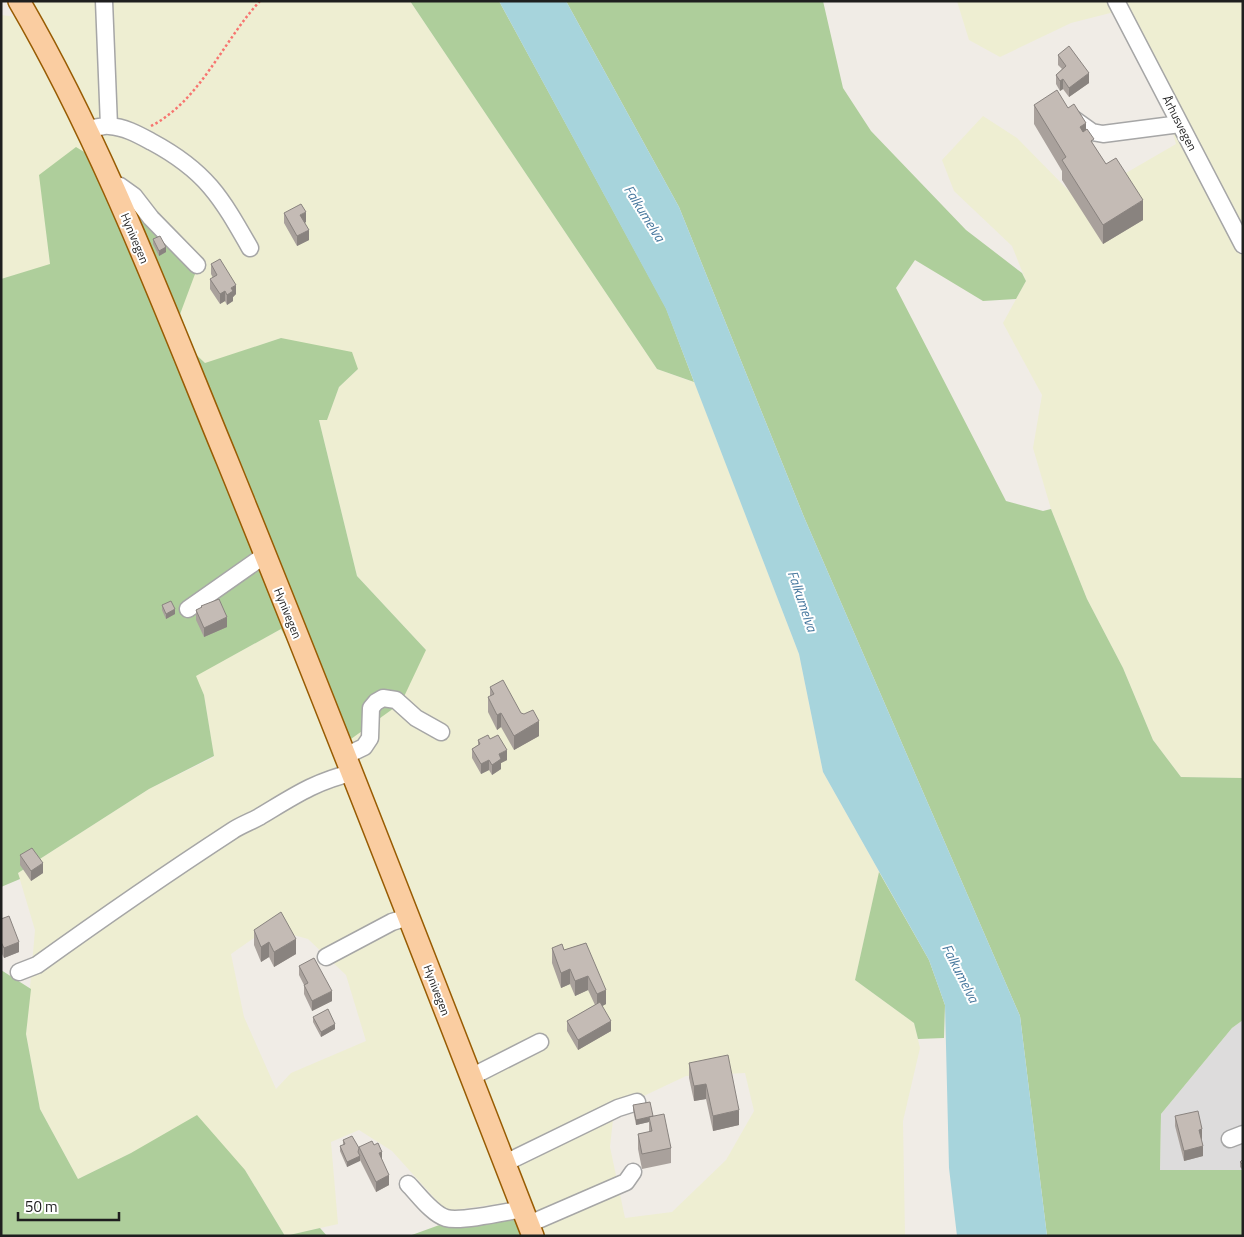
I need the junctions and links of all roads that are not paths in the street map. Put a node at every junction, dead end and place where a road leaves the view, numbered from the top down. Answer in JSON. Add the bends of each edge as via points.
{"nodes":[{"id":1,"x":104,"y":1,"type":"edge"},
{"id":2,"x":1116,"y":1,"type":"edge"},
{"id":3,"x":22,"y":4,"type":"edge"},
{"id":4,"x":1058,"y":104,"type":"edge"},
{"id":5,"x":1180,"y":124,"type":"junction"},
{"id":6,"x":110,"y":126,"type":"junction"},
{"id":7,"x":87,"y":128,"type":"junction"},
{"id":8,"x":113,"y":185,"type":"junction"},
{"id":9,"x":1243,"y":246,"type":"edge"},
{"id":10,"x":250,"y":248,"type":"dead end"},
{"id":11,"x":197,"y":265,"type":"dead end"},
{"id":12,"x":265,"y":555,"type":"junction"},
{"id":13,"x":188,"y":609,"type":"dead end"},
{"id":14,"x":442,"y":732,"type":"dead end"},
{"id":15,"x":348,"y":765,"type":"junction"},
{"id":16,"x":408,"y":916,"type":"junction"},
{"id":17,"x":326,"y":957,"type":"dead end"},
{"id":18,"x":19,"y":972,"type":"dead end"},
{"id":19,"x":540,"y":1042,"type":"dead end"},
{"id":20,"x":471,"y":1077,"type":"junction"},
{"id":21,"x":637,"y":1102,"type":"edge"},
{"id":22,"x":505,"y":1163,"type":"junction"},
{"id":23,"x":633,"y":1172,"type":"dead end"},
{"id":24,"x":408,"y":1184,"type":"dead end"},
{"id":25,"x":528,"y":1223,"type":"edge"}],
"edges":[{"from":1,"to":6,"type":"street"},
{"from":2,"to":5,"type":"street","name":"Århusvegen"},
{"from":3,"to":7,"type":"main road","name":"Hynivegen"},
{"from":4,"to":5,"type":"street","via":[[1081,126],[1103,134]]},
{"from":5,"to":9,"type":"street","name":"Århusvegen"},
{"from":6,"to":7,"type":"street"},
{"from":6,"to":10,"type":"street","via":[[136,133],[188,164],[205,179],[228,210]]},
{"from":7,"to":8,"type":"main road","name":"Hynivegen"},
{"from":8,"to":11,"type":"street","via":[[134,196]]},
{"from":8,"to":12,"type":"main road","name":"Hynivegen"},
{"from":12,"to":13,"type":"street"},
{"from":12,"to":15,"type":"main road","name":"Hynivegen"},
{"from":14,"to":15,"type":"street","via":[[416,718],[396,700],[383,698],[370,708],[370,738]]},
{"from":15,"to":16,"type":"main road","name":"Hynivegen"},
{"from":15,"to":18,"type":"street","via":[[232,830],[37,965]]},
{"from":16,"to":17,"type":"street"},
{"from":16,"to":20,"type":"main road","name":"Hynivegen"},
{"from":19,"to":20,"type":"street"},
{"from":20,"to":22,"type":"main road","name":"Hynivegen"},
{"from":21,"to":22,"type":"street","via":[[606,1113]]},
{"from":22,"to":25,"type":"main road","name":"Hynivegen"},
{"from":23,"to":25,"type":"street","via":[[626,1182]]},
{"from":24,"to":25,"type":"street","via":[[447,1218]]}]}
